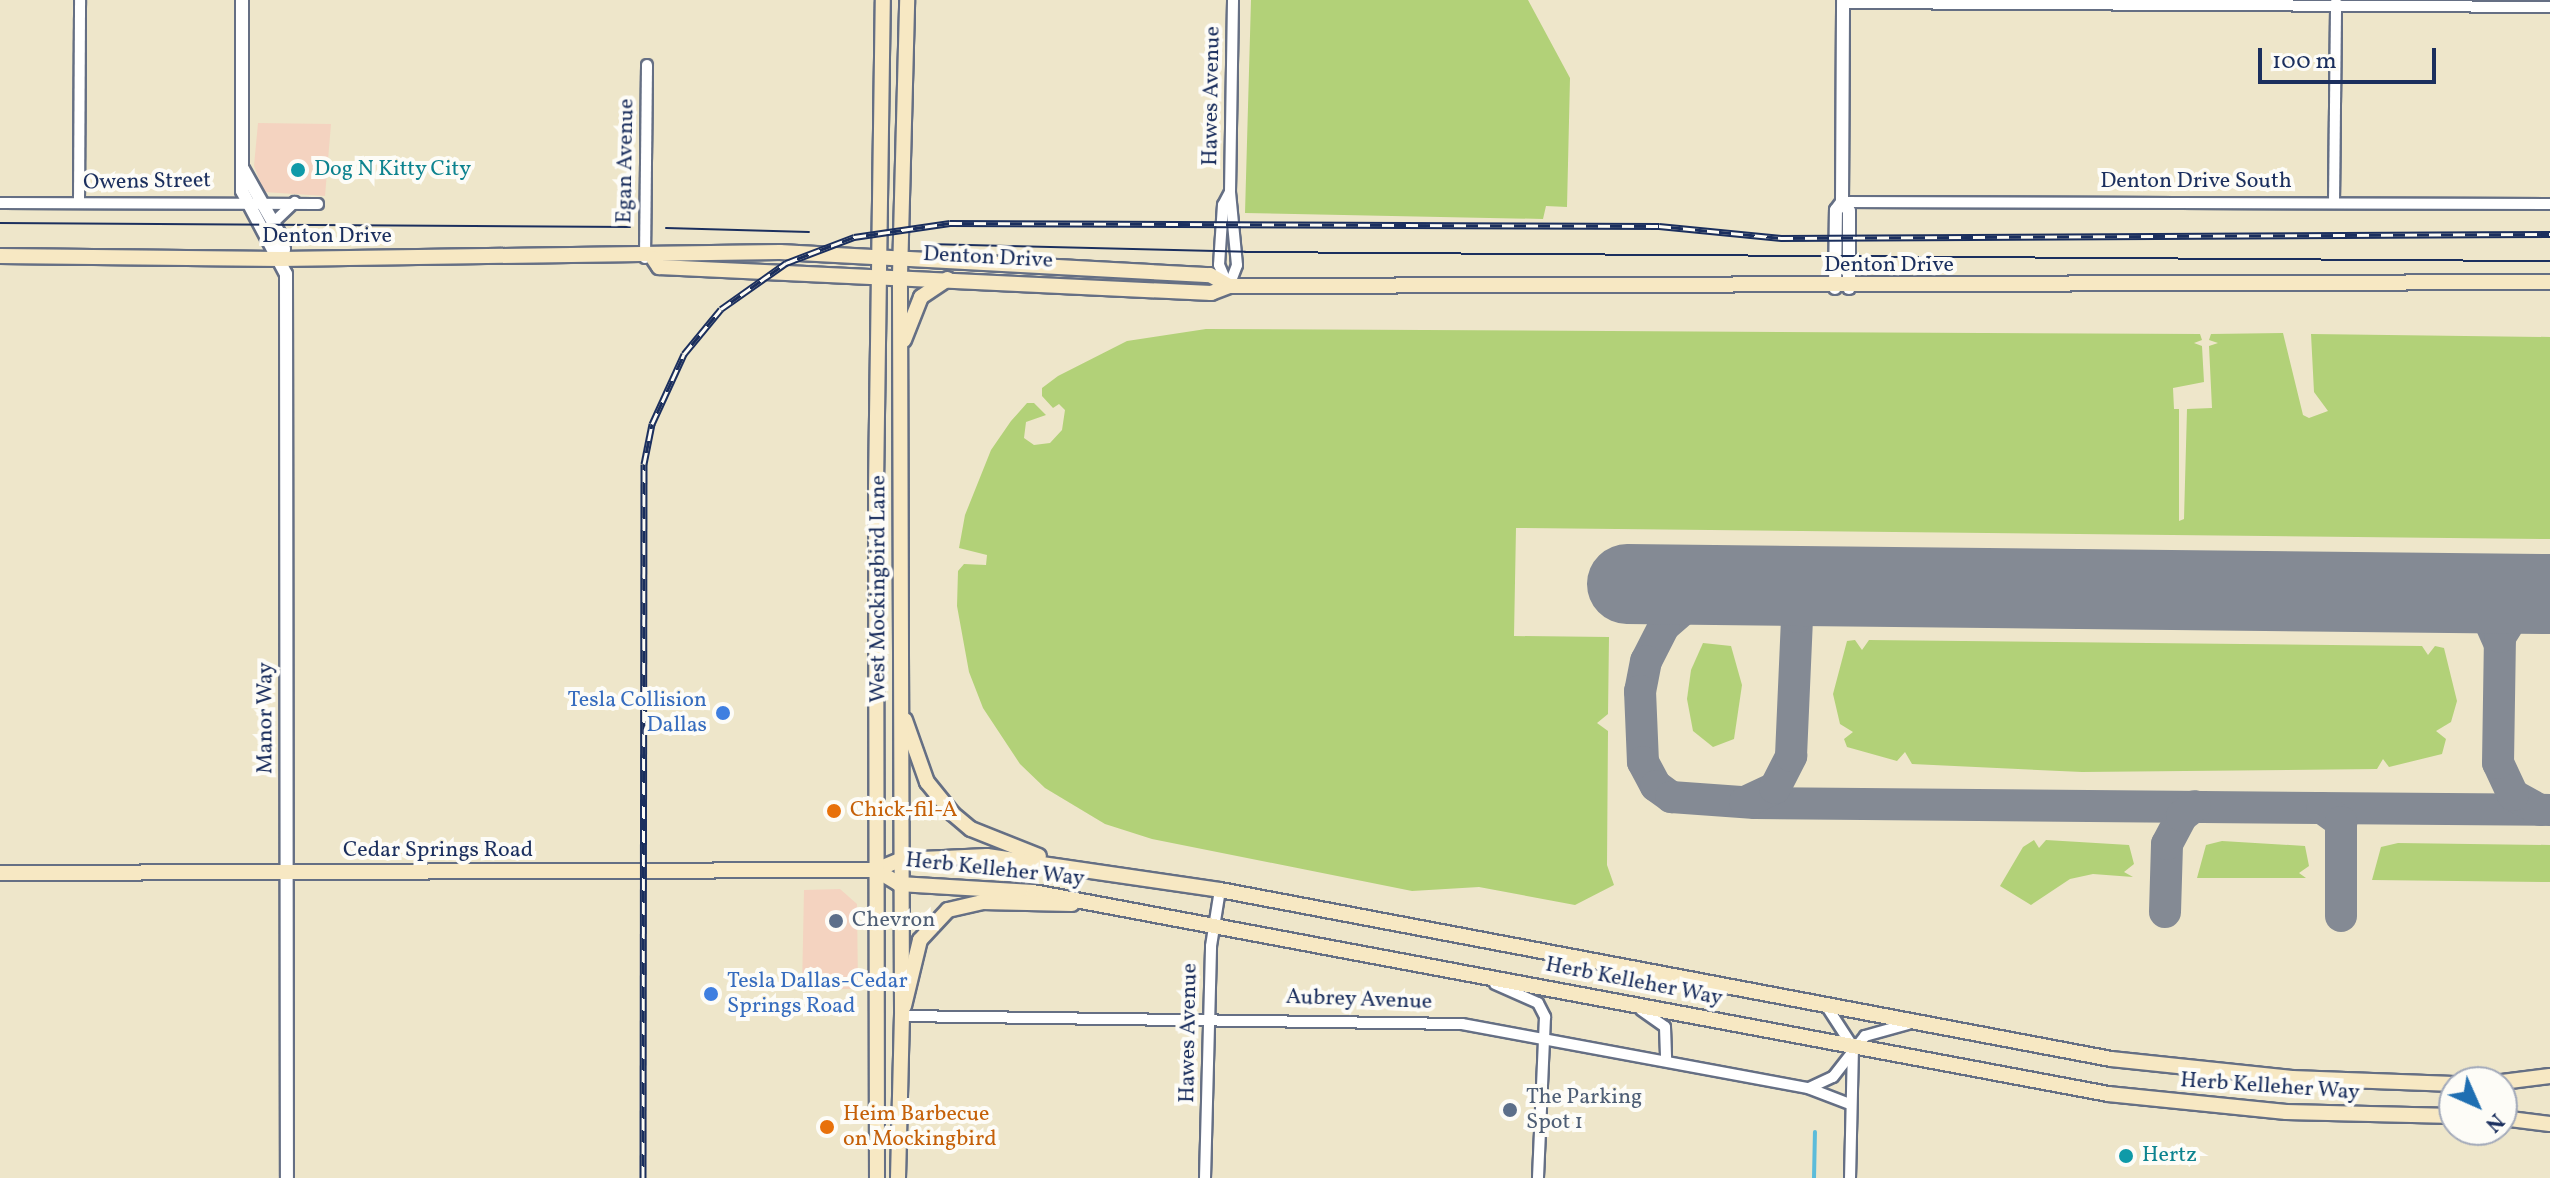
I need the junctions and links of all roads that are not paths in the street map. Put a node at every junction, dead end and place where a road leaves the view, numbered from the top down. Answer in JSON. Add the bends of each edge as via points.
{"nodes":[{"id":1,"x":80,"y":0,"type":"edge"},
{"id":2,"x":242,"y":0,"type":"edge"},
{"id":3,"x":883,"y":0,"type":"edge"},
{"id":4,"x":907,"y":0,"type":"edge"},
{"id":5,"x":1233,"y":0,"type":"edge"},
{"id":6,"x":1843,"y":2,"type":"edge"},
{"id":7,"x":2336,"y":3,"type":"edge"},
{"id":8,"x":2550,"y":7,"type":"edge"},
{"id":9,"x":882,"y":47,"type":"junction"},
{"id":10,"x":906,"y":47,"type":"junction"},
{"id":11,"x":647,"y":65,"type":"dead end"},
{"id":12,"x":1230,"y":192,"type":"junction"},
{"id":13,"x":253,"y":201,"type":"junction"},
{"id":14,"x":295,"y":202,"type":"junction"},
{"id":15,"x":1842,"y":202,"type":"junction"},
{"id":16,"x":2334,"y":202,"type":"junction"},
{"id":17,"x":0,"y":203,"type":"edge"},
{"id":18,"x":79,"y":203,"type":"junction"},
{"id":19,"x":318,"y":204,"type":"dead end"},
{"id":20,"x":2550,"y":204,"type":"edge"},
{"id":21,"x":274,"y":222,"type":"junction"},
{"id":22,"x":0,"y":256,"type":"edge"},
{"id":23,"x":878,"y":257,"type":"junction"},
{"id":24,"x":900,"y":257,"type":"junction"},
{"id":25,"x":649,"y":258,"type":"junction"},
{"id":26,"x":280,"y":259,"type":"junction"},
{"id":27,"x":878,"y":275,"type":"junction"},
{"id":28,"x":900,"y":275,"type":"junction"},
{"id":29,"x":950,"y":278,"type":"junction"},
{"id":30,"x":2550,"y":282,"type":"edge"},
{"id":31,"x":1229,"y":286,"type":"junction"},
{"id":32,"x":1842,"y":288,"type":"junction"},
{"id":33,"x":900,"y":355,"type":"junction"},
{"id":34,"x":876,"y":487,"type":"junction"},
{"id":35,"x":900,"y":488,"type":"junction"},
{"id":36,"x":901,"y":709,"type":"junction"},
{"id":37,"x":900,"y":860,"type":"junction"},
{"id":38,"x":1065,"y":866,"type":"junction"},
{"id":39,"x":876,"y":870,"type":"junction"},
{"id":40,"x":0,"y":873,"type":"edge"},
{"id":41,"x":286,"y":873,"type":"junction"},
{"id":42,"x":899,"y":884,"type":"junction"},
{"id":43,"x":1220,"y":890,"type":"junction"},
{"id":44,"x":1082,"y":901,"type":"junction"},
{"id":45,"x":1214,"y":924,"type":"junction"},
{"id":46,"x":1463,"y":971,"type":"junction"},
{"id":47,"x":1617,"y":1000,"type":"junction"},
{"id":48,"x":1827,"y":1007,"type":"junction"},
{"id":49,"x":902,"y":1013,"type":"junction"},
{"id":50,"x":1210,"y":1017,"type":"junction"},
{"id":51,"x":1910,"y":1024,"type":"junction"},
{"id":52,"x":1542,"y":1038,"type":"junction"},
{"id":53,"x":1853,"y":1047,"type":"junction"},
{"id":54,"x":1666,"y":1061,"type":"junction"},
{"id":55,"x":2550,"y":1076,"type":"edge"},
{"id":56,"x":2518,"y":1080,"type":"edge"},
{"id":57,"x":2438,"y":1083,"type":"edge"},
{"id":58,"x":1808,"y":1088,"type":"junction"},
{"id":59,"x":1850,"y":1104,"type":"junction"},
{"id":60,"x":2438,"y":1116,"type":"edge"},
{"id":61,"x":2518,"y":1120,"type":"edge"},
{"id":62,"x":2550,"y":1124,"type":"edge"},
{"id":63,"x":877,"y":1174,"type":"edge"},
{"id":64,"x":898,"y":1174,"type":"edge"},
{"id":65,"x":287,"y":1178,"type":"edge"},
{"id":66,"x":1205,"y":1178,"type":"edge"},
{"id":67,"x":1538,"y":1178,"type":"edge"},
{"id":68,"x":1850,"y":1178,"type":"edge"}],
"edges":[{"from":1,"to":18,"type":"street"},
{"from":2,"to":13,"type":"street","name":"Manor Way","via":[[243,169]]},
{"from":3,"to":9,"type":"main road","name":"West Mockingbird Lane"},
{"from":4,"to":10,"type":"main road","name":"West Mockingbird Lane"},
{"from":5,"to":12,"type":"street","name":"Hawes Avenue"},
{"from":6,"to":7,"type":"street"},
{"from":6,"to":15,"type":"street"},
{"from":7,"to":8,"type":"street"},
{"from":7,"to":16,"type":"street"},
{"from":9,"to":10,"type":"main road"},
{"from":9,"to":23,"type":"main road","name":"West Mockingbird Lane"},
{"from":10,"to":24,"type":"main road","name":"West Mockingbird Lane"},
{"from":11,"to":25,"type":"street","name":"Egan Avenue"},
{"from":12,"to":31,"type":"street","name":"Hawes Avenue","via":[[1237,265]]},
{"from":12,"to":31,"type":"street","name":"Hawes Avenue","via":[[1223,205],[1219,265]]},
{"from":13,"to":14,"type":"street","name":"Owens Street"},
{"from":13,"to":18,"type":"street","name":"Owens Street"},
{"from":13,"to":21,"type":"street","name":"Manor Way"},
{"from":13,"to":26,"type":"street","name":"Manor Way"},
{"from":14,"to":19,"type":"street","name":"Owens Street"},
{"from":14,"to":21,"type":"street"},
{"from":15,"to":16,"type":"street","name":"Denton Drive South"},
{"from":15,"to":32,"type":"street","via":[[1836,210]]},
{"from":16,"to":20,"type":"street","name":"Denton Drive South"},
{"from":17,"to":18,"type":"street","name":"Owens Street"},
{"from":21,"to":26,"type":"street","name":"Manor Way","via":[[284,249]]},
{"from":22,"to":26,"type":"main road","name":"Denton Drive"},
{"from":23,"to":24,"type":"main road","name":"Denton Drive"},
{"from":23,"to":25,"type":"main road","name":"Denton Drive","via":[[662,251]]},
{"from":23,"to":27,"type":"main road","name":"West Mockingbird Lane"},
{"from":24,"to":28,"type":"main road","name":"West Mockingbird Lane"},
{"from":24,"to":31,"type":"main road","name":"Denton Drive","via":[[1210,275]]},
{"from":25,"to":26,"type":"main road","name":"Denton Drive"},
{"from":25,"to":27,"type":"main road","name":"Denton Drive","via":[[659,267]]},
{"from":26,"to":41,"type":"street","name":"Manor Way","via":[[286,274]]},
{"from":27,"to":28,"type":"main road","name":"Denton Drive"},
{"from":27,"to":34,"type":"main road","name":"West Mockingbird Lane"},
{"from":28,"to":29,"type":"main road","name":"Denton Drive"},
{"from":28,"to":33,"type":"main road","name":"West Mockingbird Lane"},
{"from":29,"to":31,"type":"main road","name":"Denton Drive","via":[[1211,293]]},
{"from":29,"to":33,"type":"main road","via":[[921,297]]},
{"from":30,"to":32,"type":"main road","name":"Denton Drive"},
{"from":31,"to":32,"type":"main road","name":"Denton Drive"},
{"from":33,"to":35,"type":"main road","name":"West Mockingbird Lane"},
{"from":34,"to":35,"type":"main road"},
{"from":34,"to":39,"type":"main road","name":"West Mockingbird Lane"},
{"from":35,"to":36,"type":"main road","name":"West Mockingbird Lane"},
{"from":36,"to":37,"type":"main road","name":"West Mockingbird Lane"},
{"from":36,"to":38,"type":"main road","via":[[927,782],[953,814],[971,829]]},
{"from":37,"to":38,"type":"main road","name":"Herb Kelleher Way","via":[[987,856]]},
{"from":37,"to":39,"type":"main road","name":"Herb Kelleher Way"},
{"from":37,"to":42,"type":"main road","name":"West Mockingbird Lane"},
{"from":38,"to":43,"type":"main road","name":"Herb Kelleher Way"},
{"from":39,"to":41,"type":"main road","name":"Cedar Springs Road"},
{"from":39,"to":42,"type":"main road","name":"Herb Kelleher Way"},
{"from":39,"to":63,"type":"main road","name":"West Mockingbird Lane"},
{"from":40,"to":41,"type":"main road","name":"Cedar Springs Road"},
{"from":41,"to":65,"type":"street","name":"Manor Way"},
{"from":42,"to":44,"type":"main road","name":"Herb Kelleher Way","via":[[996,888]]},
{"from":42,"to":49,"type":"main road","name":"West Mockingbird Lane"},
{"from":43,"to":45,"type":"street","name":"Hawes Avenue"},
{"from":43,"to":48,"type":"main road","name":"Herb Kelleher Way"},
{"from":44,"to":45,"type":"main road","name":"Herb Kelleher Way"},
{"from":44,"to":49,"type":"main road","via":[[1067,906],[982,902],[948,910],[920,940]]},
{"from":45,"to":46,"type":"main road","name":"Herb Kelleher Way"},
{"from":45,"to":50,"type":"street","name":"Hawes Avenue"},
{"from":46,"to":47,"type":"main road","name":"Herb Kelleher Way"},
{"from":46,"to":52,"type":"street","via":[[1538,1003],[1545,1017]]},
{"from":47,"to":53,"type":"main road","name":"Herb Kelleher Way"},
{"from":47,"to":54,"type":"street","via":[[1654,1016],[1665,1027]]},
{"from":48,"to":51,"type":"main road","name":"Herb Kelleher Way"},
{"from":48,"to":53,"type":"street"},
{"from":49,"to":50,"type":"street","name":"Aubrey Avenue"},
{"from":49,"to":64,"type":"main road","name":"West Mockingbird Lane"},
{"from":50,"to":52,"type":"street","name":"Aubrey Avenue","via":[[1462,1024]]},
{"from":50,"to":66,"type":"street","name":"Hawes Avenue"},
{"from":51,"to":53,"type":"street","via":[[1882,1028]]},
{"from":51,"to":57,"type":"main road","name":"Herb Kelleher Way","via":[[2161,1066]]},
{"from":52,"to":54,"type":"street","name":"Aubrey Avenue"},
{"from":52,"to":67,"type":"street"},
{"from":53,"to":58,"type":"street","via":[[1833,1077]]},
{"from":53,"to":59,"type":"street"},
{"from":53,"to":60,"type":"main road","name":"Herb Kelleher Way","via":[[2156,1100],[2312,1113]]},
{"from":54,"to":58,"type":"street","name":"Aubrey Avenue"},
{"from":55,"to":56,"type":"main road"},
{"from":58,"to":59,"type":"street","name":"Aubrey Avenue"},
{"from":59,"to":68,"type":"street"},
{"from":61,"to":62,"type":"main road"},
{"from":63,"to":64,"type":"main road"}]}
